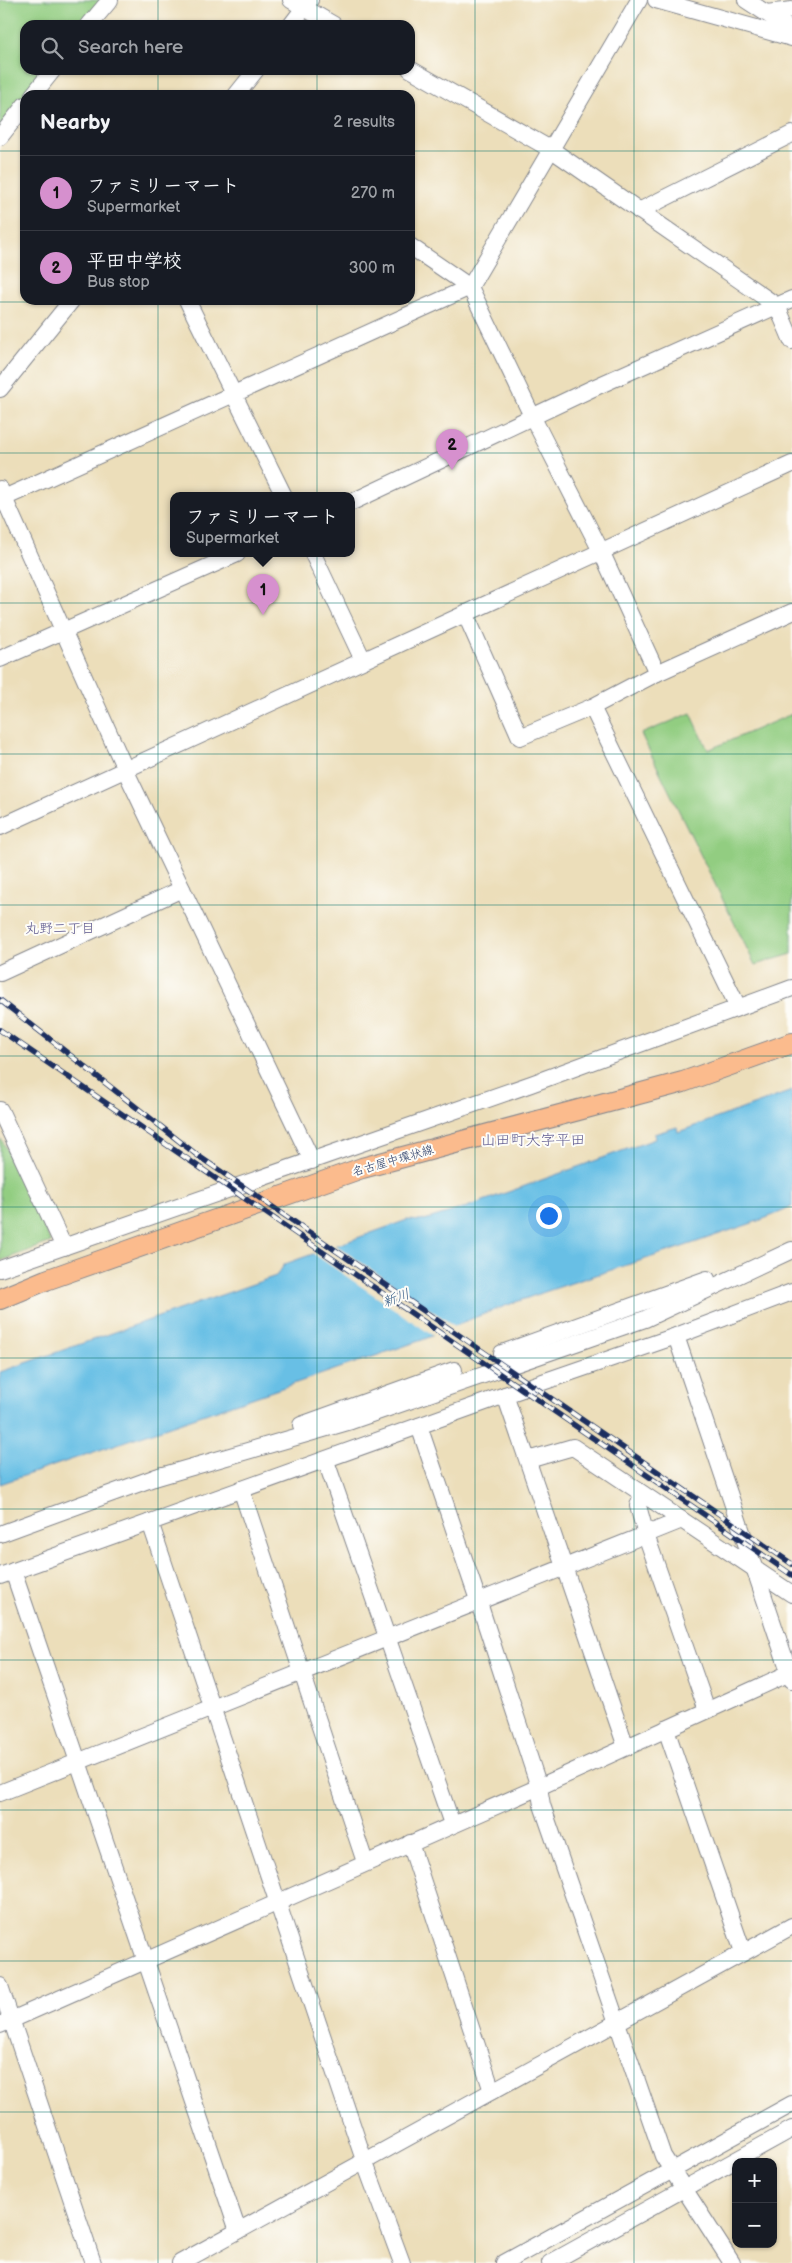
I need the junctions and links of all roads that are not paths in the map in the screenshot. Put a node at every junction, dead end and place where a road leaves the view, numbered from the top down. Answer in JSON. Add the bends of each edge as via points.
{"nodes":[{"id":1,"x":110,"y":0,"type":"edge"},
{"id":2,"x":639,"y":0,"type":"edge"},
{"id":3,"x":656,"y":0,"type":"edge"},
{"id":4,"x":746,"y":0,"type":"edge"},
{"id":5,"x":302,"y":3,"type":"edge"},
{"id":6,"x":792,"y":10,"type":"edge"},
{"id":7,"x":766,"y":13,"type":"junction"},
{"id":8,"x":94,"y":20,"type":"edge"},
{"id":9,"x":294,"y":20,"type":"edge"},
{"id":10,"x":327,"y":20,"type":"edge"},
{"id":11,"x":792,"y":30,"type":"edge"},
{"id":12,"x":792,"y":38,"type":"edge"},
{"id":13,"x":415,"y":71,"type":"edge"},
{"id":14,"x":49,"y":75,"type":"edge"},
{"id":15,"x":252,"y":75,"type":"edge"},
{"id":16,"x":37,"y":90,"type":"edge"},
{"id":17,"x":240,"y":90,"type":"edge"},
{"id":18,"x":20,"y":113,"type":"edge"},
{"id":19,"x":792,"y":134,"type":"edge"},
{"id":20,"x":0,"y":137,"type":"edge"},
{"id":21,"x":552,"y":150,"type":"junction"},
{"id":22,"x":639,"y":211,"type":"junction"},
{"id":23,"x":415,"y":249,"type":"edge"},
{"id":24,"x":470,"y":287,"type":"junction"},
{"id":25,"x":792,"y":299,"type":"edge"},
{"id":26,"x":68,"y":305,"type":"edge"},
{"id":27,"x":190,"y":305,"type":"edge"},
{"id":28,"x":777,"y":306,"type":"junction"},
{"id":29,"x":792,"y":341,"type":"edge"},
{"id":30,"x":0,"y":389,"type":"edge"},
{"id":31,"x":234,"y":394,"type":"junction"},
{"id":32,"x":533,"y":418,"type":"junction"},
{"id":33,"x":792,"y":464,"type":"edge"},
{"id":34,"x":282,"y":492,"type":"edge"},
{"id":35,"x":2,"y":494,"type":"edge"},
{"id":36,"x":355,"y":501,"type":"edge"},
{"id":37,"x":601,"y":551,"type":"junction"},
{"id":38,"x":230,"y":557,"type":"edge"},
{"id":39,"x":314,"y":557,"type":"edge"},
{"id":40,"x":792,"y":612,"type":"edge"},
{"id":41,"x":465,"y":613,"type":"junction"},
{"id":42,"x":65,"y":630,"type":"junction"},
{"id":43,"x":0,"y":660,"type":"edge"},
{"id":44,"x":363,"y":660,"type":"junction"},
{"id":45,"x":657,"y":673,"type":"junction"},
{"id":46,"x":592,"y":707,"type":"junction"},
{"id":47,"x":126,"y":770,"type":"junction"},
{"id":48,"x":0,"y":828,"type":"edge"},
{"id":49,"x":182,"y":889,"type":"junction"},
{"id":50,"x":0,"y":973,"type":"edge"},
{"id":51,"x":792,"y":988,"type":"edge"},
{"id":52,"x":738,"y":1007,"type":"junction"},
{"id":53,"x":792,"y":1043,"type":"edge"},
{"id":54,"x":0,"y":1110,"type":"edge"},
{"id":55,"x":4,"y":1128,"type":"edge"},
{"id":56,"x":312,"y":1161,"type":"junction"},
{"id":57,"x":64,"y":1247,"type":"junction"},
{"id":58,"x":792,"y":1249,"type":"edge"},
{"id":59,"x":0,"y":1269,"type":"edge"},
{"id":60,"x":792,"y":1292,"type":"edge"},
{"id":61,"x":0,"y":1299,"type":"edge"},
{"id":62,"x":676,"y":1336,"type":"junction"},
{"id":63,"x":502,"y":1353,"type":"dead end"},
{"id":64,"x":454,"y":1370,"type":"dead end"},
{"id":65,"x":504,"y":1395,"type":"junction"},
{"id":66,"x":418,"y":1426,"type":"junction"},
{"id":67,"x":326,"y":1460,"type":"junction"},
{"id":68,"x":528,"y":1460,"type":"junction"},
{"id":69,"x":154,"y":1478,"type":"junction"},
{"id":70,"x":241,"y":1489,"type":"junction"},
{"id":71,"x":642,"y":1494,"type":"junction"},
{"id":72,"x":682,"y":1520,"type":"junction"},
{"id":73,"x":150,"y":1522,"type":"junction"},
{"id":74,"x":0,"y":1534,"type":"edge"},
{"id":75,"x":646,"y":1535,"type":"junction"},
{"id":76,"x":753,"y":1567,"type":"junction"},
{"id":77,"x":564,"y":1568,"type":"junction"},
{"id":78,"x":7,"y":1573,"type":"edge"},
{"id":79,"x":792,"y":1594,"type":"edge"},
{"id":80,"x":479,"y":1603,"type":"junction"},
{"id":81,"x":389,"y":1638,"type":"junction"},
{"id":82,"x":302,"y":1674,"type":"junction"},
{"id":83,"x":791,"y":1675,"type":"edge"},
{"id":84,"x":211,"y":1709,"type":"junction"},
{"id":85,"x":707,"y":1710,"type":"junction"},
{"id":86,"x":666,"y":1729,"type":"junction"},
{"id":87,"x":626,"y":1747,"type":"junction"},
{"id":88,"x":77,"y":1763,"type":"junction"},
{"id":89,"x":539,"y":1786,"type":"junction"},
{"id":90,"x":0,"y":1794,"type":"edge"},
{"id":91,"x":452,"y":1824,"type":"junction"},
{"id":92,"x":410,"y":1843,"type":"junction"},
{"id":93,"x":365,"y":1862,"type":"junction"},
{"id":94,"x":277,"y":1903,"type":"junction"},
{"id":95,"x":792,"y":1926,"type":"edge"},
{"id":96,"x":743,"y":1952,"type":"junction"},
{"id":97,"x":146,"y":1960,"type":"junction"},
{"id":98,"x":0,"y":1986,"type":"edge"},
{"id":99,"x":6,"y":2022,"type":"edge"},
{"id":100,"x":617,"y":2022,"type":"junction"},
{"id":101,"x":492,"y":2091,"type":"junction"},
{"id":102,"x":792,"y":2104,"type":"edge"},
{"id":103,"x":792,"y":2129,"type":"edge"},
{"id":104,"x":365,"y":2163,"type":"junction"},
{"id":105,"x":672,"y":2171,"type":"junction"},
{"id":106,"x":683,"y":2188,"type":"junction"},
{"id":107,"x":238,"y":2231,"type":"junction"},
{"id":108,"x":93,"y":2263,"type":"edge"},
{"id":109,"x":180,"y":2263,"type":"edge"},
{"id":110,"x":402,"y":2263,"type":"edge"},
{"id":111,"x":504,"y":2263,"type":"edge"},
{"id":112,"x":550,"y":2263,"type":"edge"},
{"id":113,"x":732,"y":2263,"type":"edge"}],
"edges":[{"from":1,"to":8,"type":"street"},
{"from":2,"to":21,"type":"street"},
{"from":3,"to":12,"type":"street"},
{"from":4,"to":7,"type":"street"},
{"from":5,"to":9,"type":"street"},
{"from":5,"to":10,"type":"street"},
{"from":6,"to":7,"type":"street"},
{"from":7,"to":11,"type":"street"},
{"from":13,"to":21,"type":"street"},
{"from":14,"to":16,"type":"street"},
{"from":15,"to":17,"type":"street"},
{"from":18,"to":20,"type":"street"},
{"from":19,"to":22,"type":"street"},
{"from":21,"to":22,"type":"street"},
{"from":21,"to":24,"type":"street"},
{"from":22,"to":28,"type":"street"},
{"from":23,"to":24,"type":"street"},
{"from":24,"to":31,"type":"street"},
{"from":24,"to":32,"type":"street"},
{"from":25,"to":28,"type":"street"},
{"from":26,"to":30,"type":"street"},
{"from":27,"to":31,"type":"street"},
{"from":28,"to":29,"type":"street"},
{"from":28,"to":32,"type":"street"},
{"from":31,"to":34,"type":"street"},
{"from":31,"to":35,"type":"street"},
{"from":32,"to":36,"type":"street"},
{"from":32,"to":37,"type":"street"},
{"from":33,"to":37,"type":"street"},
{"from":35,"to":42,"type":"street"},
{"from":37,"to":41,"type":"street"},
{"from":37,"to":45,"type":"street"},
{"from":38,"to":42,"type":"street"},
{"from":39,"to":44,"type":"street"},
{"from":40,"to":45,"type":"street"},
{"from":41,"to":44,"type":"street"},
{"from":41,"to":46,"type":"street","via":[[520,737]]},
{"from":42,"to":43,"type":"street"},
{"from":42,"to":47,"type":"street"},
{"from":44,"to":47,"type":"street"},
{"from":45,"to":46,"type":"street"},
{"from":46,"to":52,"type":"street"},
{"from":47,"to":48,"type":"street"},
{"from":47,"to":49,"type":"street"},
{"from":49,"to":50,"type":"street"},
{"from":49,"to":56,"type":"street"},
{"from":51,"to":52,"type":"street"},
{"from":52,"to":56,"type":"street"},
{"from":53,"to":61,"type":"main road","name":"名古屋中環状線","via":[[683,1082],[362,1168]]},
{"from":54,"to":55,"type":"street"},
{"from":55,"to":57,"type":"street"},
{"from":56,"to":57,"type":"street"},
{"from":57,"to":59,"type":"street"},
{"from":58,"to":63,"type":"street"},
{"from":58,"to":69,"type":"street","via":[[645,1319],[351,1421]]},
{"from":60,"to":62,"type":"street"},
{"from":62,"to":65,"type":"street"},
{"from":62,"to":76,"type":"street"},
{"from":64,"to":69,"type":"street"},
{"from":65,"to":66,"type":"street"},
{"from":65,"to":68,"type":"street"},
{"from":66,"to":67,"type":"street"},
{"from":66,"to":80,"type":"street"},
{"from":67,"to":70,"type":"street"},
{"from":67,"to":81,"type":"street"},
{"from":68,"to":71,"type":"street","via":[[573,1447]]},
{"from":68,"to":77,"type":"street"},
{"from":69,"to":74,"type":"street"},
{"from":70,"to":73,"type":"street"},
{"from":70,"to":82,"type":"street"},
{"from":71,"to":72,"type":"street"},
{"from":71,"to":75,"type":"street","via":[[638,1506]]},
{"from":72,"to":75,"type":"street"},
{"from":72,"to":76,"type":"street"},
{"from":73,"to":78,"type":"street"},
{"from":73,"to":84,"type":"street"},
{"from":75,"to":77,"type":"street"},
{"from":75,"to":85,"type":"street"},
{"from":76,"to":79,"type":"street"},
{"from":76,"to":83,"type":"street"},
{"from":77,"to":80,"type":"street"},
{"from":77,"to":87,"type":"street"},
{"from":78,"to":88,"type":"street"},
{"from":80,"to":81,"type":"street"},
{"from":80,"to":89,"type":"street"},
{"from":81,"to":82,"type":"street"},
{"from":81,"to":91,"type":"street"},
{"from":82,"to":84,"type":"street"},
{"from":82,"to":93,"type":"street"},
{"from":83,"to":85,"type":"street"},
{"from":84,"to":88,"type":"street"},
{"from":84,"to":94,"type":"street"},
{"from":85,"to":86,"type":"street"},
{"from":86,"to":87,"type":"street"},
{"from":86,"to":96,"type":"street"},
{"from":87,"to":89,"type":"street"},
{"from":88,"to":90,"type":"street"},
{"from":88,"to":97,"type":"street"},
{"from":89,"to":91,"type":"street"},
{"from":89,"to":100,"type":"street","via":[[542,1805]]},
{"from":91,"to":92,"type":"street"},
{"from":92,"to":93,"type":"street"},
{"from":92,"to":101,"type":"street"},
{"from":93,"to":94,"type":"street"},
{"from":94,"to":97,"type":"street"},
{"from":94,"to":104,"type":"street"},
{"from":95,"to":96,"type":"street"},
{"from":96,"to":100,"type":"street"},
{"from":97,"to":99,"type":"street"},
{"from":97,"to":107,"type":"street"},
{"from":98,"to":99,"type":"street"},
{"from":99,"to":108,"type":"street"},
{"from":100,"to":101,"type":"street"},
{"from":100,"to":105,"type":"street","via":[[663,2156]]},
{"from":101,"to":104,"type":"street"},
{"from":102,"to":105,"type":"street"},
{"from":103,"to":106,"type":"street"},
{"from":104,"to":107,"type":"street"},
{"from":104,"to":110,"type":"street"},
{"from":105,"to":106,"type":"street"},
{"from":105,"to":111,"type":"street"},
{"from":106,"to":112,"type":"street"},
{"from":106,"to":113,"type":"street"},
{"from":107,"to":109,"type":"street"}]}
